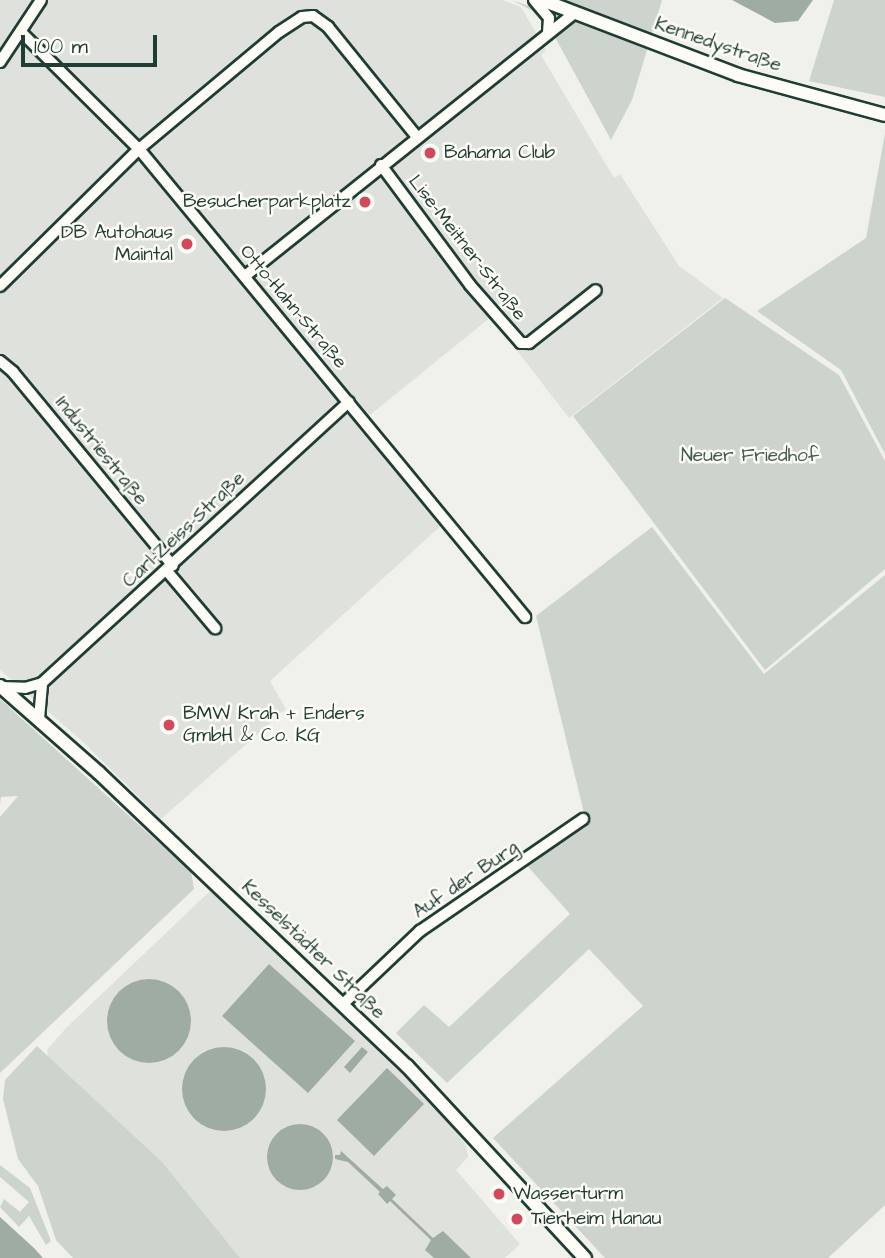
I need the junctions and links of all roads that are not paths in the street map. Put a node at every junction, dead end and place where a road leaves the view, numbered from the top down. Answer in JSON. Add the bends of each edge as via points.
{"nodes":[{"id":1,"x":41,"y":0,"type":"edge"},
{"id":2,"x":534,"y":0,"type":"edge"},
{"id":3,"x":542,"y":0,"type":"edge"},
{"id":4,"x":575,"y":13,"type":"junction"},
{"id":5,"x":21,"y":32,"type":"junction"},
{"id":6,"x":548,"y":33,"type":"junction"},
{"id":7,"x":0,"y":62,"type":"edge"},
{"id":8,"x":885,"y":115,"type":"edge"},
{"id":9,"x":417,"y":138,"type":"junction"},
{"id":10,"x":139,"y":149,"type":"junction"},
{"id":11,"x":381,"y":165,"type":"junction"},
{"id":12,"x":245,"y":276,"type":"junction"},
{"id":13,"x":0,"y":286,"type":"edge"},
{"id":14,"x":596,"y":290,"type":"dead end"},
{"id":15,"x":0,"y":361,"type":"edge"},
{"id":16,"x":349,"y":402,"type":"junction"},
{"id":17,"x":170,"y":568,"type":"junction"},
{"id":18,"x":525,"y":617,"type":"dead end"},
{"id":19,"x":215,"y":628,"type":"dead end"},
{"id":20,"x":42,"y":683,"type":"junction"},
{"id":21,"x":1,"y":686,"type":"edge"},
{"id":22,"x":39,"y":719,"type":"junction"},
{"id":23,"x":583,"y":819,"type":"dead end"},
{"id":24,"x":342,"y":1004,"type":"junction"},
{"id":25,"x":585,"y":1258,"type":"edge"}],
"edges":[{"from":1,"to":5,"type":"street"},
{"from":2,"to":6,"type":"street","via":[[549,18]]},
{"from":3,"to":4,"type":"main road","name":"Kennedystraße"},
{"from":4,"to":6,"type":"street"},
{"from":4,"to":8,"type":"main road","name":"Kennedystraße","via":[[738,75]]},
{"from":5,"to":7,"type":"street"},
{"from":5,"to":10,"type":"street","name":"Otto-Hahn-Straße"},
{"from":6,"to":9,"type":"street"},
{"from":9,"to":10,"type":"street","via":[[328,27],[319,18],[307,16],[286,26]]},
{"from":9,"to":11,"type":"street"},
{"from":10,"to":12,"type":"street","name":"Otto-Hahn-Straße"},
{"from":10,"to":13,"type":"street"},
{"from":11,"to":12,"type":"street"},
{"from":11,"to":14,"type":"street","name":"Lise-Meitner-Straße","via":[[470,285],[521,343],[529,344]]},
{"from":12,"to":16,"type":"street","name":"Otto-Hahn-Straße"},
{"from":15,"to":17,"type":"street","name":"Industriestraße"},
{"from":16,"to":17,"type":"street","name":"Carl-Zeiss-Straße"},
{"from":16,"to":18,"type":"street","name":"Otto-Hahn-Straße"},
{"from":17,"to":19,"type":"street","name":"Industriestraße"},
{"from":17,"to":20,"type":"street","name":"Carl-Zeiss-Straße"},
{"from":20,"to":21,"type":"street","via":[[25,688]]},
{"from":20,"to":22,"type":"street"},
{"from":21,"to":22,"type":"main road","name":"Kesselstädter Straße"},
{"from":22,"to":24,"type":"main road","name":"Kesselstädter Straße"},
{"from":23,"to":24,"type":"street","name":"Auf der Burg","via":[[420,931]]},
{"from":24,"to":25,"type":"main road","name":"Kesselstädter Straße","via":[[407,1066]]}]}
